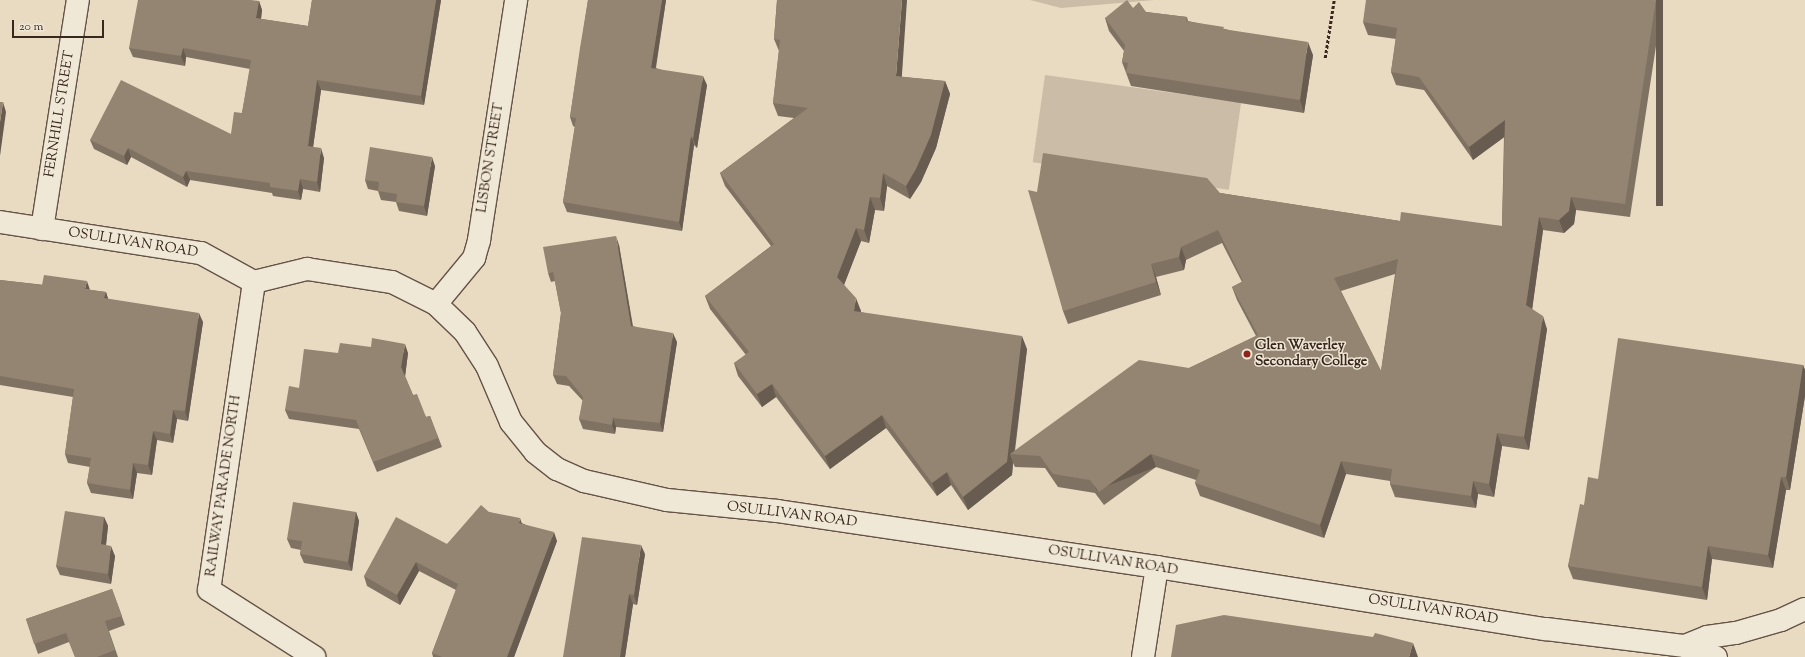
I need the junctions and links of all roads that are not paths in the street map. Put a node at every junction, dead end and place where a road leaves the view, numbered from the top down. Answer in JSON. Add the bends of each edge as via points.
{"nodes":[{"id":1,"x":78,"y":0,"type":"edge"},
{"id":2,"x":516,"y":0,"type":"edge"},
{"id":3,"x":0,"y":222,"type":"edge"},
{"id":4,"x":42,"y":228,"type":"junction"},
{"id":5,"x":254,"y":282,"type":"junction"},
{"id":6,"x":436,"y":304,"type":"junction"},
{"id":7,"x":1157,"y":567,"type":"junction"},
{"id":8,"x":1805,"y":609,"type":"edge"},
{"id":9,"x":1685,"y":646,"type":"junction"},
{"id":10,"x":314,"y":657,"type":"edge"},
{"id":11,"x":1143,"y":657,"type":"edge"},
{"id":12,"x":1716,"y":657,"type":"edge"}],
"edges":[{"from":1,"to":4,"type":"street","name":"FERNHILL STREET"},
{"from":2,"to":6,"type":"street","name":"LISBON STREET","via":[[479,240],[474,258]]},
{"from":3,"to":4,"type":"street","name":"OSULLIVAN ROAD"},
{"from":4,"to":5,"type":"street","name":"OSULLIVAN ROAD","via":[[201,253]]},
{"from":5,"to":6,"type":"street","name":"OSULLIVAN ROAD","via":[[307,269],[392,282]]},
{"from":5,"to":10,"type":"street","name":"RAILWAY PARADE NORTH","via":[[209,590]]},
{"from":6,"to":7,"type":"street","name":"OSULLIVAN ROAD","via":[[464,332],[487,366],[511,422],[535,452],[557,469],[584,481],[667,500],[731,508],[777,510]]},
{"from":7,"to":9,"type":"street","name":"OSULLIVAN ROAD","via":[[1546,629]]},
{"from":7,"to":11,"type":"street"},
{"from":8,"to":9,"type":"street","name":"OSULLIVAN ROAD","via":[[1781,620],[1707,637]]},
{"from":9,"to":12,"type":"street","name":"OSULLIVAN ROAD"}]}
